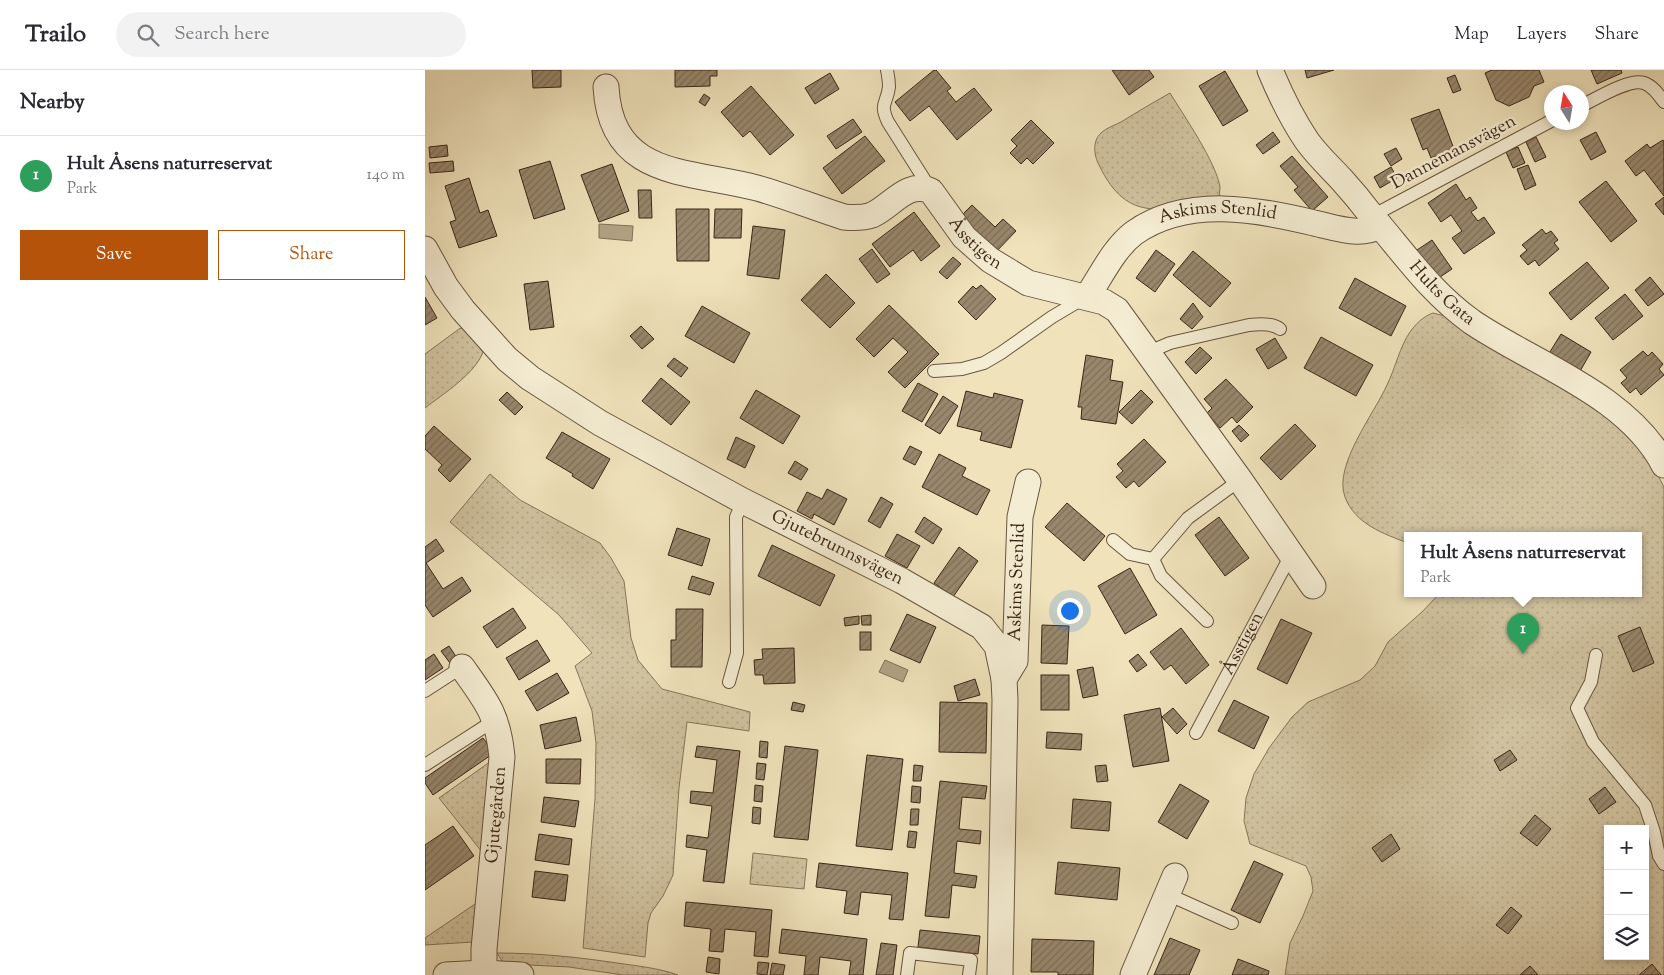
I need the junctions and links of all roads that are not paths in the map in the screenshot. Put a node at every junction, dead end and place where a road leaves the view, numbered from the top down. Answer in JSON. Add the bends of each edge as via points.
{"nodes":[{"id":1,"x":887,"y":70,"type":"edge"},
{"id":2,"x":1270,"y":70,"type":"edge"},
{"id":3,"x":606,"y":87,"type":"dead end"},
{"id":4,"x":1589,"y":102,"type":"edge"},
{"id":5,"x":1664,"y":102,"type":"edge"},
{"id":6,"x":1544,"y":125,"type":"edge"},
{"id":7,"x":931,"y":190,"type":"junction"},
{"id":8,"x":1376,"y":221,"type":"junction"},
{"id":9,"x":425,"y":249,"type":"edge"},
{"id":10,"x":1087,"y":297,"type":"junction"},
{"id":11,"x":1280,"y":329,"type":"dead end"},
{"id":12,"x":1149,"y":352,"type":"junction"},
{"id":13,"x":934,"y":371,"type":"dead end"},
{"id":14,"x":1664,"y":465,"type":"edge"},
{"id":15,"x":1240,"y":480,"type":"junction"},
{"id":16,"x":1027,"y":482,"type":"dead end"},
{"id":17,"x":743,"y":501,"type":"junction"},
{"id":18,"x":1113,"y":540,"type":"dead end"},
{"id":19,"x":1292,"y":553,"type":"junction"},
{"id":20,"x":1153,"y":559,"type":"junction"},
{"id":21,"x":1313,"y":586,"type":"dead end"},
{"id":22,"x":1207,"y":621,"type":"dead end"},
{"id":23,"x":1596,"y":655,"type":"dead end"},
{"id":24,"x":462,"y":667,"type":"joint"},
{"id":25,"x":1004,"y":679,"type":"junction"},
{"id":26,"x":729,"y":682,"type":"dead end"},
{"id":27,"x":425,"y":691,"type":"edge"},
{"id":28,"x":495,"y":720,"type":"junction"},
{"id":29,"x":1196,"y":733,"type":"dead end"},
{"id":30,"x":425,"y":766,"type":"edge"},
{"id":31,"x":1664,"y":864,"type":"edge"},
{"id":32,"x":1171,"y":885,"type":"joint"},
{"id":33,"x":1233,"y":923,"type":"dead end"},
{"id":34,"x":484,"y":973,"type":"junction"},
{"id":35,"x":446,"y":975,"type":"edge"},
{"id":36,"x":521,"y":975,"type":"edge"},
{"id":37,"x":907,"y":975,"type":"edge"},
{"id":38,"x":969,"y":975,"type":"edge"},
{"id":39,"x":1000,"y":975,"type":"edge"},
{"id":40,"x":1133,"y":975,"type":"edge"}],
"edges":[{"from":1,"to":7,"type":"lane","via":[[889,87],[883,112]]},
{"from":2,"to":8,"type":"street","name":"Hults Gata","via":[[1306,140]]},
{"from":3,"to":7,"type":"street","via":[[609,113],[622,140],[631,150],[665,168],[757,188],[844,217],[856,218],[872,215],[915,188]]},
{"from":4,"to":5,"type":"lane","via":[[1637,82],[1651,86]]},
{"from":6,"to":8,"type":"lane","name":"Dannemansvägen"},
{"from":7,"to":10,"type":"street","name":"Åsstigen","via":[[964,237],[991,260],[1028,283]]},
{"from":8,"to":10,"type":"street","name":"Askims Stenlid","via":[[1366,232],[1243,210],[1196,210],[1179,214],[1134,233],[1122,245]]},
{"from":8,"to":14,"type":"street","name":"Hults Gata","via":[[1433,290],[1451,306],[1612,407],[1649,442]]},
{"from":9,"to":17,"type":"street","name":"Gjutebrunnsvägen","via":[[463,310],[494,346],[530,378],[601,423]]},
{"from":10,"to":12,"type":"street","name":"Åsstigen","via":[[1117,310]]},
{"from":10,"to":13,"type":"lane","via":[[984,363],[963,369]]},
{"from":11,"to":12,"type":"lane","via":[[1263,324],[1249,325],[1170,343]]},
{"from":12,"to":15,"type":"street","name":"Åsstigen"},
{"from":15,"to":19,"type":"street","name":"Åsstigen"},
{"from":15,"to":20,"type":"lane","via":[[1188,518]]},
{"from":16,"to":25,"type":"street","name":"Askims Stenlid","via":[[1020,517],[1015,661]]},
{"from":17,"to":25,"type":"street","name":"Gjutebrunnsvägen","via":[[902,581],[982,627],[997,646]]},
{"from":17,"to":26,"type":"lane","via":[[736,517],[737,653]]},
{"from":18,"to":20,"type":"lane","via":[[1130,554]]},
{"from":19,"to":21,"type":"street","name":"Åsstigen"},
{"from":19,"to":29,"type":"lane","name":"Åsstigen"},
{"from":20,"to":22,"type":"lane","via":[[1161,576]]},
{"from":23,"to":31,"type":"lane","via":[[1591,682],[1577,708],[1593,742],[1645,805]]},
{"from":24,"to":27,"type":"lane"},
{"from":24,"to":28,"type":"street","name":"Gjutegården"},
{"from":25,"to":39,"type":"street","name":"Gjutebrunnsvägen"},
{"from":28,"to":30,"type":"lane"},
{"from":28,"to":34,"type":"street","name":"Gjutegården","via":[[502,757]]},
{"from":32,"to":33,"type":"lane"},
{"from":32,"to":40,"type":"street"},
{"from":34,"to":35,"type":"street"},
{"from":34,"to":36,"type":"street"},
{"from":37,"to":38,"type":"lane","via":[[910,953],[971,960]]}]}
